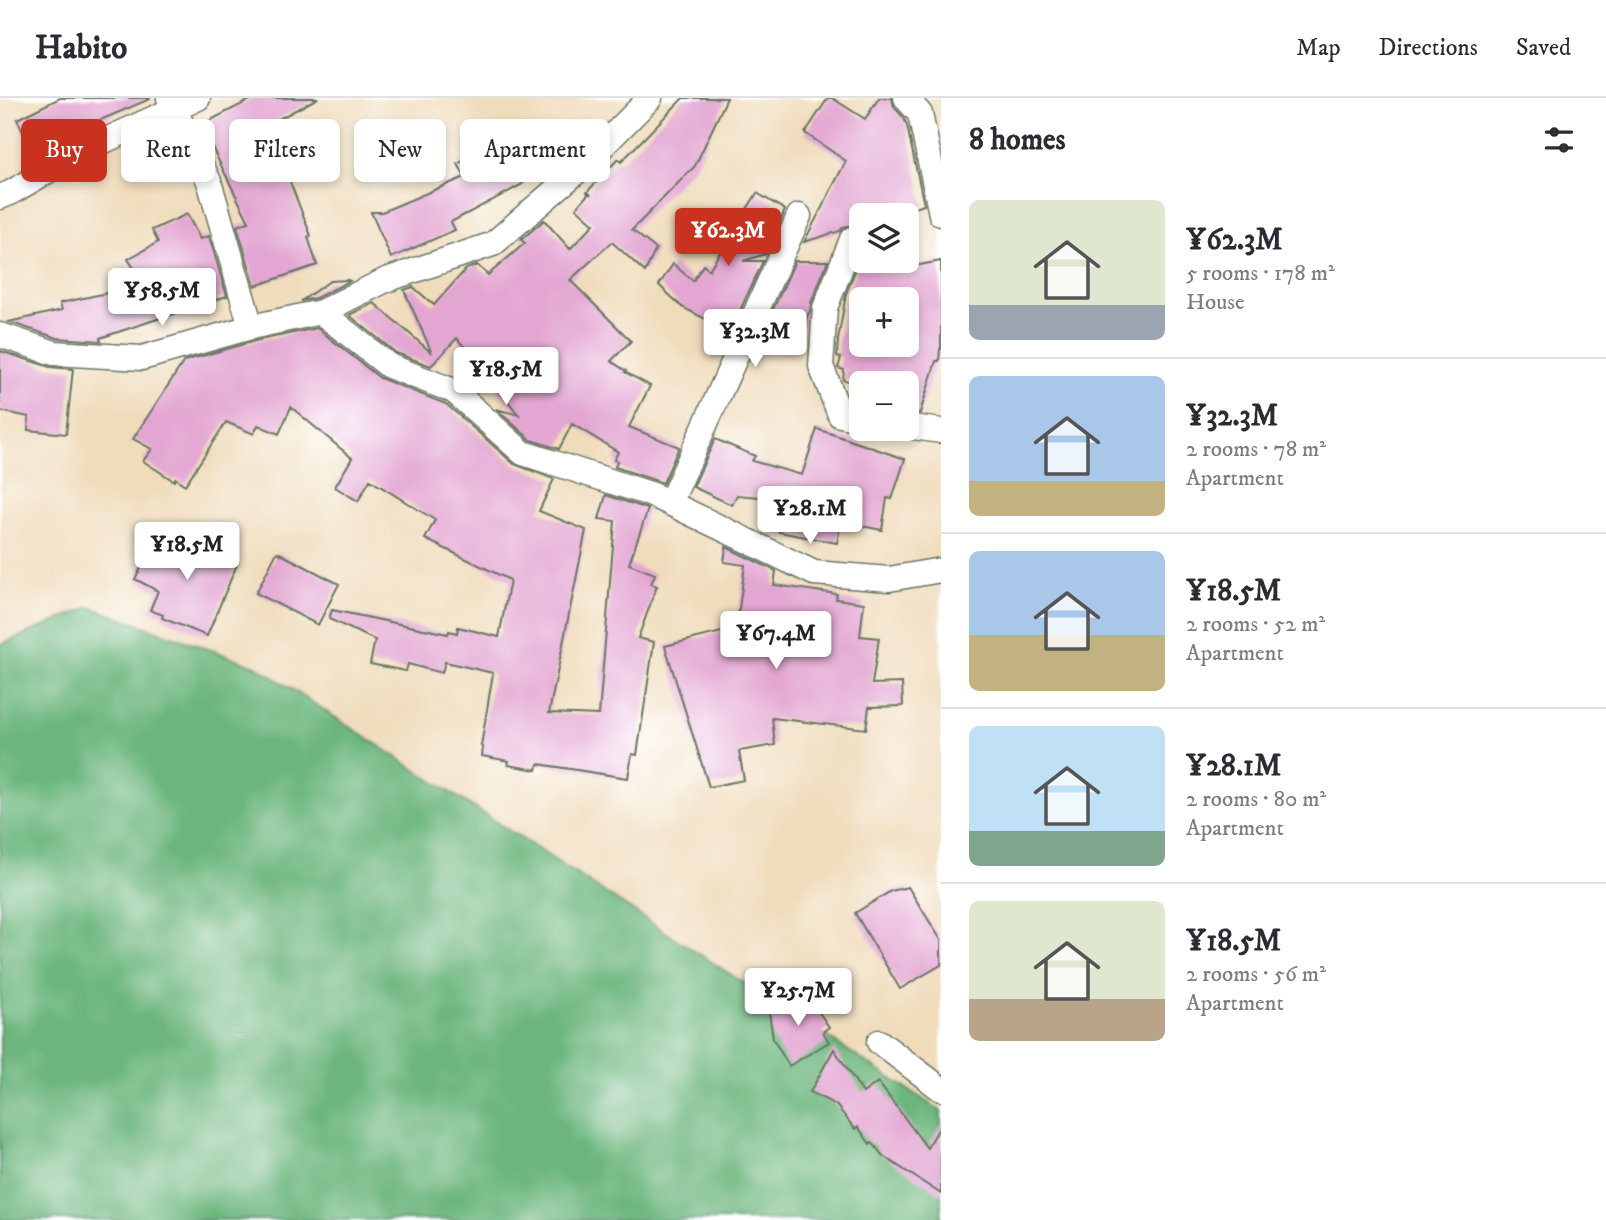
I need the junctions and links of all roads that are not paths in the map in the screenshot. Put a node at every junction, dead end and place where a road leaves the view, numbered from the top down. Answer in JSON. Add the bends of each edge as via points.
{"nodes":[{"id":1,"x":198,"y":98,"type":"edge"},
{"id":2,"x":650,"y":98,"type":"edge"},
{"id":3,"x":906,"y":98,"type":"edge"},
{"id":4,"x":172,"y":103,"type":"edge"},
{"id":5,"x":0,"y":197,"type":"edge"},
{"id":6,"x":941,"y":214,"type":"edge"},
{"id":7,"x":799,"y":216,"type":"dead end"},
{"id":8,"x":849,"y":247,"type":"edge"},
{"id":9,"x":321,"y":312,"type":"junction"},
{"id":10,"x":251,"y":327,"type":"junction"},
{"id":11,"x":0,"y":335,"type":"edge"},
{"id":12,"x":849,"y":416,"type":"edge"},
{"id":13,"x":919,"y":428,"type":"edge"},
{"id":14,"x":941,"y":431,"type":"edge"},
{"id":15,"x":670,"y":503,"type":"junction"},
{"id":16,"x":941,"y":570,"type":"edge"},
{"id":17,"x":879,"y":1042,"type":"dead end"},
{"id":18,"x":941,"y":1089,"type":"edge"}],
"edges":[{"from":1,"to":4,"type":"street"},
{"from":2,"to":9,"type":"street","via":[[581,168],[493,244],[386,280]]},
{"from":3,"to":6,"type":"street","via":[[920,114]]},
{"from":4,"to":5,"type":"street"},
{"from":4,"to":10,"type":"street","via":[[209,181]]},
{"from":7,"to":15,"type":"street"},
{"from":8,"to":12,"type":"street","via":[[825,308],[821,366],[840,415]]},
{"from":9,"to":10,"type":"street"},
{"from":9,"to":15,"type":"street","via":[[389,366],[454,391],[523,453]]},
{"from":10,"to":11,"type":"street","via":[[142,358],[54,353]]},
{"from":13,"to":14,"type":"street"},
{"from":15,"to":16,"type":"street","via":[[814,573],[889,579]]},
{"from":17,"to":18,"type":"street"}]}
